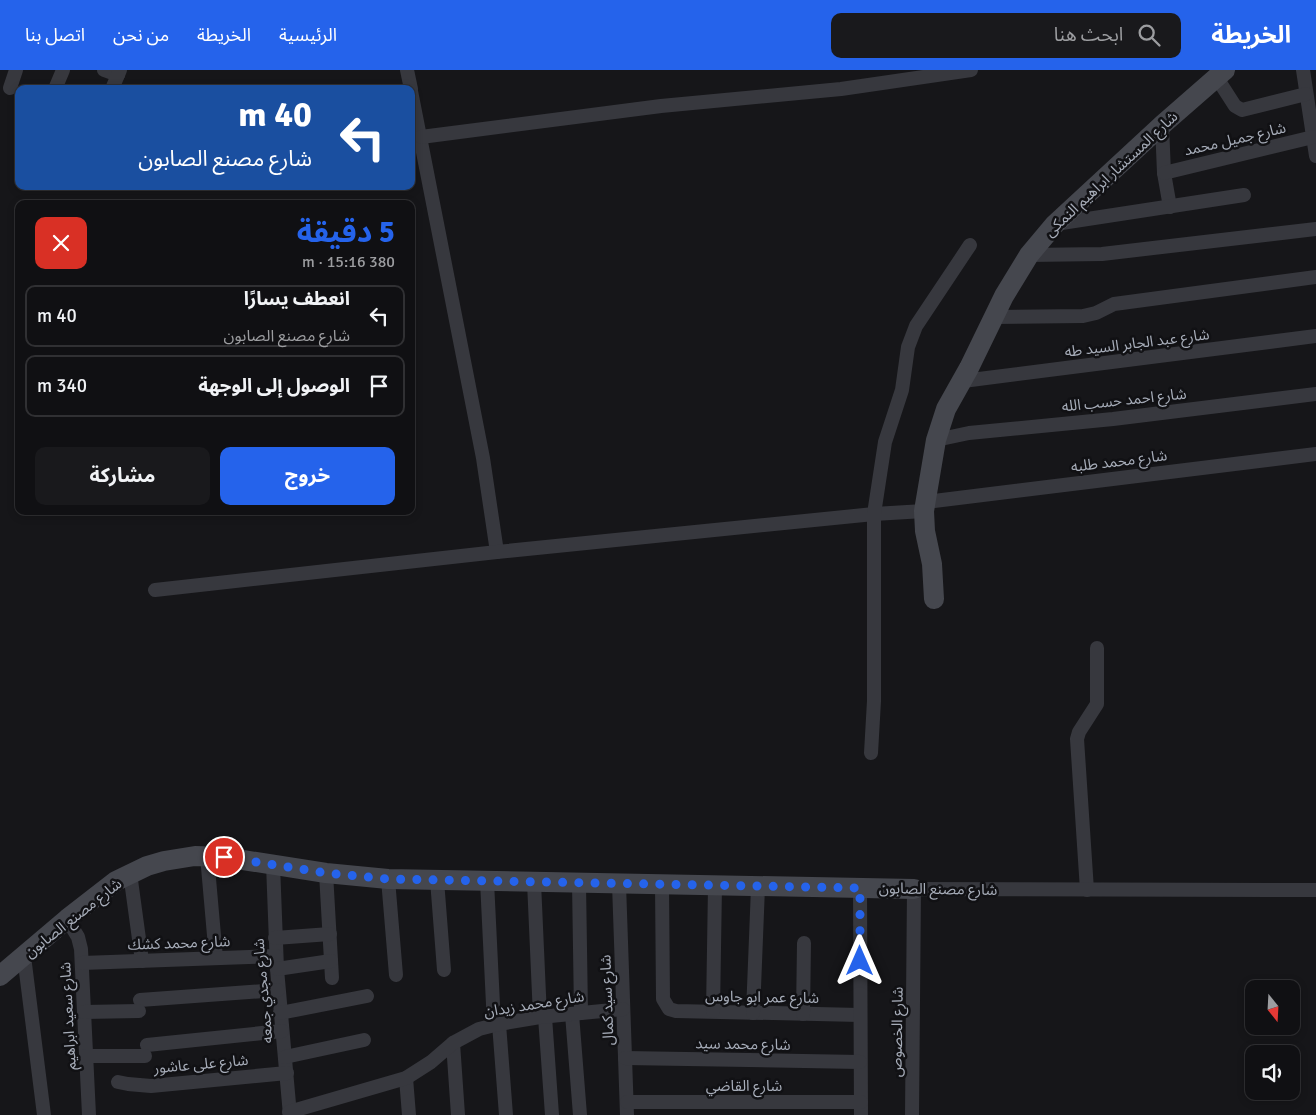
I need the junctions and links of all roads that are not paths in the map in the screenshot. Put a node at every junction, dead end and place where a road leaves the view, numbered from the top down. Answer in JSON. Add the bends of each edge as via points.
{"nodes":[{"id":1,"x":16,"y":70,"type":"edge"},
{"id":2,"x":63,"y":70,"type":"edge"},
{"id":3,"x":104,"y":70,"type":"edge"},
{"id":4,"x":407,"y":70,"type":"edge"},
{"id":5,"x":971,"y":70,"type":"edge"},
{"id":6,"x":1303,"y":70,"type":"edge"},
{"id":7,"x":119,"y":73,"type":"edge"},
{"id":8,"x":1221,"y":74,"type":"edge"},
{"id":9,"x":57,"y":85,"type":"edge"},
{"id":10,"x":114,"y":85,"type":"edge"},
{"id":11,"x":410,"y":85,"type":"edge"},
{"id":12,"x":10,"y":88,"type":"dead end"},
{"id":13,"x":1310,"y":97,"type":"edge"},
{"id":14,"x":415,"y":109,"type":"edge"},
{"id":15,"x":1162,"y":125,"type":"junction"},
{"id":16,"x":421,"y":137,"type":"junction"},
{"id":17,"x":1314,"y":139,"type":"edge"},
{"id":18,"x":1316,"y":156,"type":"edge"},
{"id":19,"x":1164,"y":173,"type":"junction"},
{"id":20,"x":1244,"y":195,"type":"dead end"},
{"id":21,"x":1170,"y":207,"type":"junction"},
{"id":22,"x":1055,"y":224,"type":"junction"},
{"id":23,"x":1316,"y":229,"type":"edge"},
{"id":24,"x":970,"y":245,"type":"dead end"},
{"id":25,"x":1029,"y":255,"type":"junction"},
{"id":26,"x":1316,"y":277,"type":"edge"},
{"id":27,"x":993,"y":317,"type":"junction"},
{"id":28,"x":1316,"y":336,"type":"edge"},
{"id":29,"x":963,"y":381,"type":"junction"},
{"id":30,"x":1316,"y":394,"type":"edge"},
{"id":31,"x":936,"y":440,"type":"junction"},
{"id":32,"x":1316,"y":454,"type":"edge"},
{"id":33,"x":919,"y":508,"type":"junction"},
{"id":34,"x":877,"y":514,"type":"junction"},
{"id":35,"x":497,"y":552,"type":"junction"},
{"id":36,"x":155,"y":590,"type":"dead end"},
{"id":37,"x":934,"y":599,"type":"dead end"},
{"id":38,"x":1098,"y":648,"type":"dead end"},
{"id":39,"x":872,"y":753,"type":"dead end"},
{"id":40,"x":207,"y":856,"type":"junction"},
{"id":41,"x":273,"y":864,"type":"junction"},
{"id":42,"x":326,"y":873,"type":"junction"},
{"id":43,"x":130,"y":874,"type":"junction"},
{"id":44,"x":388,"y":879,"type":"junction"},
{"id":45,"x":437,"y":880,"type":"junction"},
{"id":46,"x":487,"y":881,"type":"junction"},
{"id":47,"x":534,"y":882,"type":"junction"},
{"id":48,"x":579,"y":883,"type":"junction"},
{"id":49,"x":619,"y":884,"type":"junction"},
{"id":50,"x":662,"y":885,"type":"junction"},
{"id":51,"x":715,"y":886,"type":"junction"},
{"id":52,"x":758,"y":887,"type":"junction"},
{"id":53,"x":865,"y":888,"type":"junction"},
{"id":54,"x":911,"y":889,"type":"junction"},
{"id":55,"x":1087,"y":890,"type":"junction"},
{"id":56,"x":1316,"y":890,"type":"edge"},
{"id":57,"x":67,"y":919,"type":"junction"},
{"id":58,"x":330,"y":934,"type":"junction"},
{"id":59,"x":275,"y":938,"type":"junction"},
{"id":60,"x":804,"y":943,"type":"dead end"},
{"id":61,"x":24,"y":956,"type":"junction"},
{"id":62,"x":216,"y":958,"type":"junction"},
{"id":63,"x":142,"y":961,"type":"junction"},
{"id":64,"x":331,"y":961,"type":"junction"},
{"id":65,"x":276,"y":962,"type":"junction"},
{"id":66,"x":82,"y":963,"type":"junction"},
{"id":67,"x":444,"y":970,"type":"dead end"},
{"id":68,"x":396,"y":975,"type":"dead end"},
{"id":69,"x":0,"y":976,"type":"edge"},
{"id":70,"x":332,"y":978,"type":"dead end"},
{"id":71,"x":278,"y":990,"type":"junction"},
{"id":72,"x":367,"y":996,"type":"dead end"},
{"id":73,"x":623,"y":1009,"type":"junction"},
{"id":74,"x":84,"y":1012,"type":"junction"},
{"id":75,"x":713,"y":1012,"type":"junction"},
{"id":76,"x":280,"y":1013,"type":"junction"},
{"id":77,"x":577,"y":1013,"type":"junction"},
{"id":78,"x":753,"y":1013,"type":"junction"},
{"id":79,"x":803,"y":1014,"type":"junction"},
{"id":80,"x":860,"y":1015,"type":"junction"},
{"id":81,"x":543,"y":1017,"type":"junction"},
{"id":82,"x":497,"y":1024,"type":"junction"},
{"id":83,"x":282,"y":1031,"type":"junction"},
{"id":84,"x":364,"y":1040,"type":"dead end"},
{"id":85,"x":453,"y":1043,"type":"junction"},
{"id":86,"x":86,"y":1056,"type":"junction"},
{"id":87,"x":285,"y":1057,"type":"junction"},
{"id":88,"x":625,"y":1058,"type":"junction"},
{"id":89,"x":860,"y":1062,"type":"junction"},
{"id":90,"x":287,"y":1072,"type":"junction"},
{"id":91,"x":406,"y":1078,"type":"junction"},
{"id":92,"x":118,"y":1082,"type":"dead end"},
{"id":93,"x":627,"y":1108,"type":"edge"},
{"id":94,"x":861,"y":1108,"type":"edge"},
{"id":95,"x":290,"y":1114,"type":"edge"},
{"id":96,"x":44,"y":1115,"type":"edge"},
{"id":97,"x":88,"y":1115,"type":"edge"},
{"id":98,"x":409,"y":1115,"type":"edge"},
{"id":99,"x":458,"y":1115,"type":"edge"},
{"id":100,"x":506,"y":1115,"type":"edge"},
{"id":101,"x":552,"y":1115,"type":"edge"},
{"id":102,"x":580,"y":1115,"type":"edge"},
{"id":103,"x":912,"y":1115,"type":"edge"}],
"edges":[{"from":1,"to":12,"type":"street"},
{"from":2,"to":9,"type":"street"},
{"from":3,"to":7,"type":"street"},
{"from":4,"to":11,"type":"street"},
{"from":5,"to":16,"type":"street","via":[[841,89],[661,106]]},
{"from":6,"to":13,"type":"street"},
{"from":7,"to":10,"type":"street"},
{"from":8,"to":13,"type":"street","via":[[1235,106],[1242,110]]},
{"from":8,"to":15,"type":"street","name":"شارع المستشار ابراهيم النمكى"},
{"from":13,"to":17,"type":"street"},
{"from":14,"to":16,"type":"street"},
{"from":15,"to":19,"type":"street"},
{"from":15,"to":22,"type":"street","name":"شارع المستشار ابراهيم النمكى"},
{"from":16,"to":35,"type":"street","via":[[483,458]]},
{"from":17,"to":18,"type":"street"},
{"from":17,"to":19,"type":"street","name":"شارع جميل محمد"},
{"from":19,"to":21,"type":"street"},
{"from":20,"to":21,"type":"street"},
{"from":21,"to":22,"type":"street"},
{"from":22,"to":25,"type":"street","name":"شارع المستشار ابراهيم النمكى"},
{"from":23,"to":25,"type":"street","via":[[1102,254]]},
{"from":24,"to":34,"type":"street","via":[[912,335],[902,390],[886,442]]},
{"from":25,"to":27,"type":"street","name":"شارع المستشار ابراهيم النمكى"},
{"from":26,"to":27,"type":"street","via":[[1114,304],[1083,316]]},
{"from":27,"to":29,"type":"street","name":"شارع المستشار ابراهيم النمكى"},
{"from":28,"to":29,"type":"street","name":"شارع عبد الجابر السيد طه"},
{"from":29,"to":31,"type":"street","name":"شارع المستشار ابراهيم النمكى","via":[[946,409]]},
{"from":30,"to":31,"type":"street","name":"شارع احمد حسب الله","via":[[969,433]]},
{"from":31,"to":33,"type":"street","name":"شارع المستشار ابراهيم النمكى"},
{"from":32,"to":33,"type":"street","name":"شارع محمد طلبه"},
{"from":33,"to":34,"type":"street","name":"شارع محمد طلبه"},
{"from":33,"to":37,"type":"street","name":"شارع المستشار ابراهيم النمكى","via":[[926,531]]},
{"from":34,"to":35,"type":"street","name":"شارع محمد طلبه"},
{"from":34,"to":39,"type":"street"},
{"from":35,"to":36,"type":"street","name":"شارع محمد طلبه"},
{"from":38,"to":55,"type":"street","via":[[1097,704],[1077,739]]},
{"from":40,"to":41,"type":"street","name":"شارع مصنع الصابون"},
{"from":40,"to":43,"type":"street","name":"شارع مصنع الصابون","via":[[164,861]]},
{"from":40,"to":62,"type":"street"},
{"from":41,"to":42,"type":"street","name":"شارع مصنع الصابون"},
{"from":41,"to":59,"type":"street","name":"شارع مجدي جمعه"},
{"from":42,"to":44,"type":"street","name":"شارع مصنع الصابون"},
{"from":42,"to":58,"type":"street"},
{"from":43,"to":57,"type":"street","name":"شارع مصنع الصابون"},
{"from":43,"to":63,"type":"street"},
{"from":44,"to":45,"type":"street","name":"شارع مصنع الصابون"},
{"from":44,"to":68,"type":"street"},
{"from":45,"to":46,"type":"street","name":"شارع مصنع الصابون"},
{"from":45,"to":67,"type":"street"},
{"from":46,"to":47,"type":"street","name":"شارع مصنع الصابون"},
{"from":46,"to":82,"type":"street"},
{"from":47,"to":48,"type":"street","name":"شارع مصنع الصابون"},
{"from":47,"to":81,"type":"street"},
{"from":48,"to":49,"type":"street","name":"شارع مصنع الصابون"},
{"from":48,"to":77,"type":"street"},
{"from":49,"to":50,"type":"street","name":"شارع مصنع الصابون"},
{"from":49,"to":73,"type":"street","name":"شارع سيد كمال"},
{"from":50,"to":51,"type":"street","name":"شارع مصنع الصابون"},
{"from":50,"to":75,"type":"street","name":"شارع عمر ابو جاوس","via":[[662,995],[666,1006],[676,1011]]},
{"from":51,"to":52,"type":"street","name":"شارع مصنع الصابون"},
{"from":51,"to":75,"type":"street"},
{"from":52,"to":53,"type":"street","name":"شارع مصنع الصابون"},
{"from":52,"to":78,"type":"street"},
{"from":53,"to":54,"type":"street","name":"شارع مصنع الصابون"},
{"from":53,"to":80,"type":"street"},
{"from":54,"to":55,"type":"street","name":"شارع مصنع الصابون"},
{"from":54,"to":103,"type":"street","name":"شارع الخصوص"},
{"from":55,"to":56,"type":"street","name":"شارع مصنع الصابون"},
{"from":57,"to":61,"type":"street","name":"شارع مصنع الصابون"},
{"from":57,"to":66,"type":"street","name":"شارع سعيد ابراهيم","via":[[78,937]]},
{"from":58,"to":59,"type":"street"},
{"from":58,"to":64,"type":"street"},
{"from":59,"to":65,"type":"street","name":"شارع مجدي جمعه"},
{"from":60,"to":79,"type":"street"},
{"from":61,"to":69,"type":"street","name":"شارع مصنع الصابون"},
{"from":61,"to":96,"type":"street"},
{"from":62,"to":63,"type":"street","name":"شارع محمد كشك"},
{"from":62,"to":65,"type":"street","name":"شارع محمد كشك"},
{"from":63,"to":66,"type":"street","name":"شارع محمد كشك"},
{"from":64,"to":65,"type":"street","name":"شارع محمد كشك"},
{"from":64,"to":70,"type":"street"},
{"from":65,"to":71,"type":"street","name":"شارع مجدي جمعه"},
{"from":66,"to":74,"type":"street","name":"شارع سعيد ابراهيم"},
{"from":71,"to":74,"type":"street"},
{"from":71,"to":76,"type":"street","name":"شارع مجدي جمعه"},
{"from":72,"to":76,"type":"street"},
{"from":73,"to":77,"type":"street","name":"شارع محمد زيدان"},
{"from":73,"to":88,"type":"street","name":"شارع سيد كمال"},
{"from":74,"to":86,"type":"street","name":"شارع سعيد ابراهيم"},
{"from":75,"to":78,"type":"street","name":"شارع عمر ابو جاوس"},
{"from":76,"to":83,"type":"street","name":"شارع مجدي جمعه"},
{"from":77,"to":81,"type":"street","name":"شارع محمد زيدان"},
{"from":77,"to":102,"type":"street"},
{"from":78,"to":79,"type":"street","name":"شارع عمر ابو جاوس"},
{"from":79,"to":80,"type":"street","name":"شارع عمر ابو جاوس"},
{"from":80,"to":89,"type":"street"},
{"from":81,"to":82,"type":"street","name":"شارع محمد زيدان"},
{"from":81,"to":101,"type":"street"},
{"from":82,"to":85,"type":"street","name":"شارع محمد زيدان","via":[[465,1035]]},
{"from":82,"to":100,"type":"street"},
{"from":83,"to":86,"type":"street"},
{"from":83,"to":87,"type":"street","name":"شارع مجدي جمعه"},
{"from":84,"to":87,"type":"street"},
{"from":85,"to":91,"type":"street","name":"شارع محمد زيدان","via":[[432,1062]]},
{"from":85,"to":99,"type":"street"},
{"from":86,"to":97,"type":"street","name":"شارع سعيد ابراهيم"},
{"from":87,"to":90,"type":"street","name":"شارع مجدي جمعه"},
{"from":88,"to":89,"type":"street","name":"شارع محمد سيد"},
{"from":88,"to":93,"type":"street","name":"شارع سيد كمال"},
{"from":89,"to":94,"type":"street"},
{"from":90,"to":92,"type":"street","name":"شارع على عاشور","via":[[151,1086]]},
{"from":90,"to":95,"type":"street","name":"شارع مجدي جمعه"},
{"from":91,"to":95,"type":"street","name":"شارع محمد زيدان"},
{"from":91,"to":98,"type":"street"},
{"from":93,"to":94,"type":"street","name":"شارع القاضي"}]}
